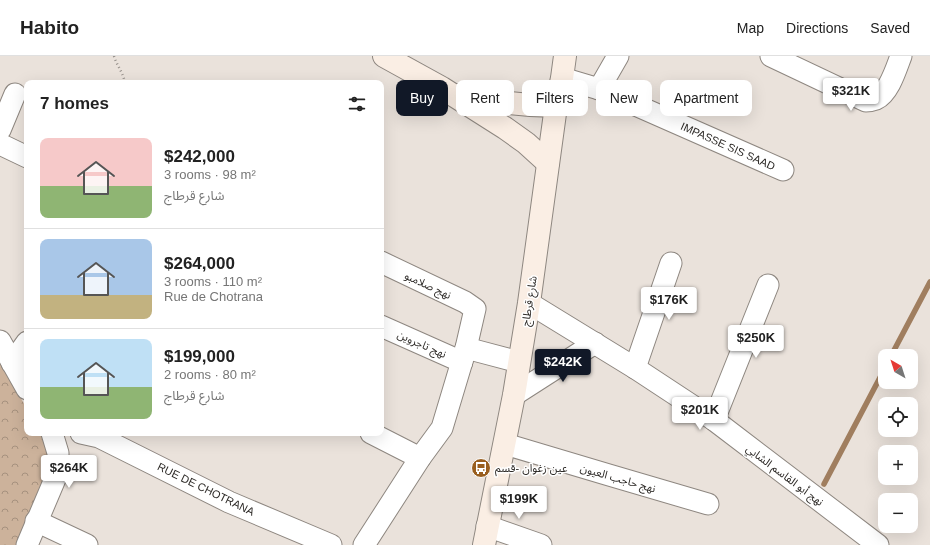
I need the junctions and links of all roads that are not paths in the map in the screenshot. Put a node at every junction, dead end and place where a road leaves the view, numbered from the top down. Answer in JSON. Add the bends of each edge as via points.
{"nodes":[{"id":1,"x":384,"y":56,"type":"edge"},
{"id":2,"x":565,"y":56,"type":"edge"},
{"id":3,"x":618,"y":56,"type":"edge"},
{"id":4,"x":771,"y":56,"type":"edge"},
{"id":5,"x":901,"y":56,"type":"edge"},
{"id":6,"x":562,"y":78,"type":"joint"},
{"id":7,"x":428,"y":80,"type":"edge"},
{"id":8,"x":604,"y":80,"type":"edge"},
{"id":9,"x":596,"y":88,"type":"edge"},
{"id":10,"x":448,"y":90,"type":"edge"},
{"id":11,"x":448,"y":92,"type":"edge"},
{"id":12,"x":14,"y":94,"type":"edge"},
{"id":13,"x":522,"y":105,"type":"edge"},
{"id":14,"x":652,"y":112,"type":"edge"},
{"id":15,"x":555,"y":116,"type":"edge"},
{"id":16,"x":0,"y":130,"type":"edge"},
{"id":17,"x":0,"y":144,"type":"edge"},
{"id":18,"x":24,"y":156,"type":"edge"},
{"id":19,"x":548,"y":163,"type":"junction"},
{"id":20,"x":783,"y":170,"type":"dead end"},
{"id":21,"x":384,"y":263,"type":"edge"},
{"id":22,"x":671,"y":263,"type":"dead end"},
{"id":23,"x":768,"y":285,"type":"dead end"},
{"id":24,"x":529,"y":303,"type":"junction"},
{"id":25,"x":384,"y":327,"type":"edge"},
{"id":26,"x":0,"y":341,"type":"edge"},
{"id":27,"x":595,"y":343,"type":"junction"},
{"id":28,"x":24,"y":346,"type":"edge"},
{"id":29,"x":464,"y":355,"type":"junction"},
{"id":30,"x":519,"y":362,"type":"junction"},
{"id":31,"x":12,"y":363,"type":"junction"},
{"id":32,"x":635,"y":368,"type":"junction"},
{"id":33,"x":24,"y":384,"type":"edge"},
{"id":34,"x":514,"y":395,"type":"junction"},
{"id":35,"x":714,"y":420,"type":"junction"},
{"id":36,"x":54,"y":436,"type":"edge"},
{"id":37,"x":94,"y":436,"type":"edge"},
{"id":38,"x":377,"y":436,"type":"edge"},
{"id":39,"x":505,"y":444,"type":"junction"},
{"id":40,"x":420,"y":458,"type":"junction"},
{"id":41,"x":708,"y":504,"type":"dead end"},
{"id":42,"x":36,"y":521,"type":"junction"},
{"id":43,"x":486,"y":536,"type":"edge"},
{"id":44,"x":27,"y":545,"type":"edge"},
{"id":45,"x":87,"y":545,"type":"edge"},
{"id":46,"x":331,"y":545,"type":"edge"},
{"id":47,"x":364,"y":545,"type":"edge"},
{"id":48,"x":541,"y":545,"type":"edge"},
{"id":49,"x":878,"y":545,"type":"edge"}],
"edges":[{"from":1,"to":7,"type":"street"},
{"from":2,"to":6,"type":"street","name":"شارع قرطاج"},
{"from":3,"to":8,"type":"street"},
{"from":4,"to":5,"type":"street","via":[[866,101],[883,94]]},
{"from":6,"to":9,"type":"street","name":"IMPASSE SIS SAAD"},
{"from":10,"to":13,"type":"street"},
{"from":11,"to":19,"type":"street","via":[[505,128]]},
{"from":12,"to":16,"type":"street"},
{"from":14,"to":20,"type":"street","name":"IMPASSE SIS SAAD"},
{"from":15,"to":19,"type":"street","name":"شارع قرطاج"},
{"from":17,"to":18,"type":"street"},
{"from":19,"to":24,"type":"street","name":"شارع قرطاج"},
{"from":21,"to":29,"type":"street","name":"نهج صلامبو","via":[[475,309]]},
{"from":22,"to":32,"type":"street"},
{"from":23,"to":35,"type":"street"},
{"from":24,"to":27,"type":"street","name":"نهج أبو القاسم الشابي"},
{"from":24,"to":30,"type":"street","name":"شارع قرطاج"},
{"from":25,"to":29,"type":"street","name":"نهج تاجروين"},
{"from":26,"to":31,"type":"street"},
{"from":27,"to":32,"type":"street","name":"نهج أبو القاسم الشابي"},
{"from":27,"to":34,"type":"street"},
{"from":28,"to":31,"type":"street"},
{"from":29,"to":30,"type":"street","name":"نهج تاجروين"},
{"from":29,"to":40,"type":"street","via":[[442,428]]},
{"from":30,"to":34,"type":"street","name":"شارع قرطاج"},
{"from":31,"to":33,"type":"street"},
{"from":32,"to":35,"type":"street","name":"نهج أبو القاسم الشابي"},
{"from":34,"to":39,"type":"street","name":"شارع قرطاج"},
{"from":35,"to":49,"type":"street","name":"نهج أبو القاسم الشابي"},
{"from":36,"to":42,"type":"street","via":[[58,453],[58,472]]},
{"from":37,"to":46,"type":"street","name":"RUE DE CHOTRANA","via":[[229,502]]},
{"from":38,"to":40,"type":"street"},
{"from":39,"to":41,"type":"street","name":"نهج حاجب العيون"},
{"from":39,"to":43,"type":"street","name":"شارع قرطاج"},
{"from":40,"to":47,"type":"street"},
{"from":42,"to":44,"type":"street"},
{"from":42,"to":45,"type":"street"},
{"from":43,"to":48,"type":"street"}]}
